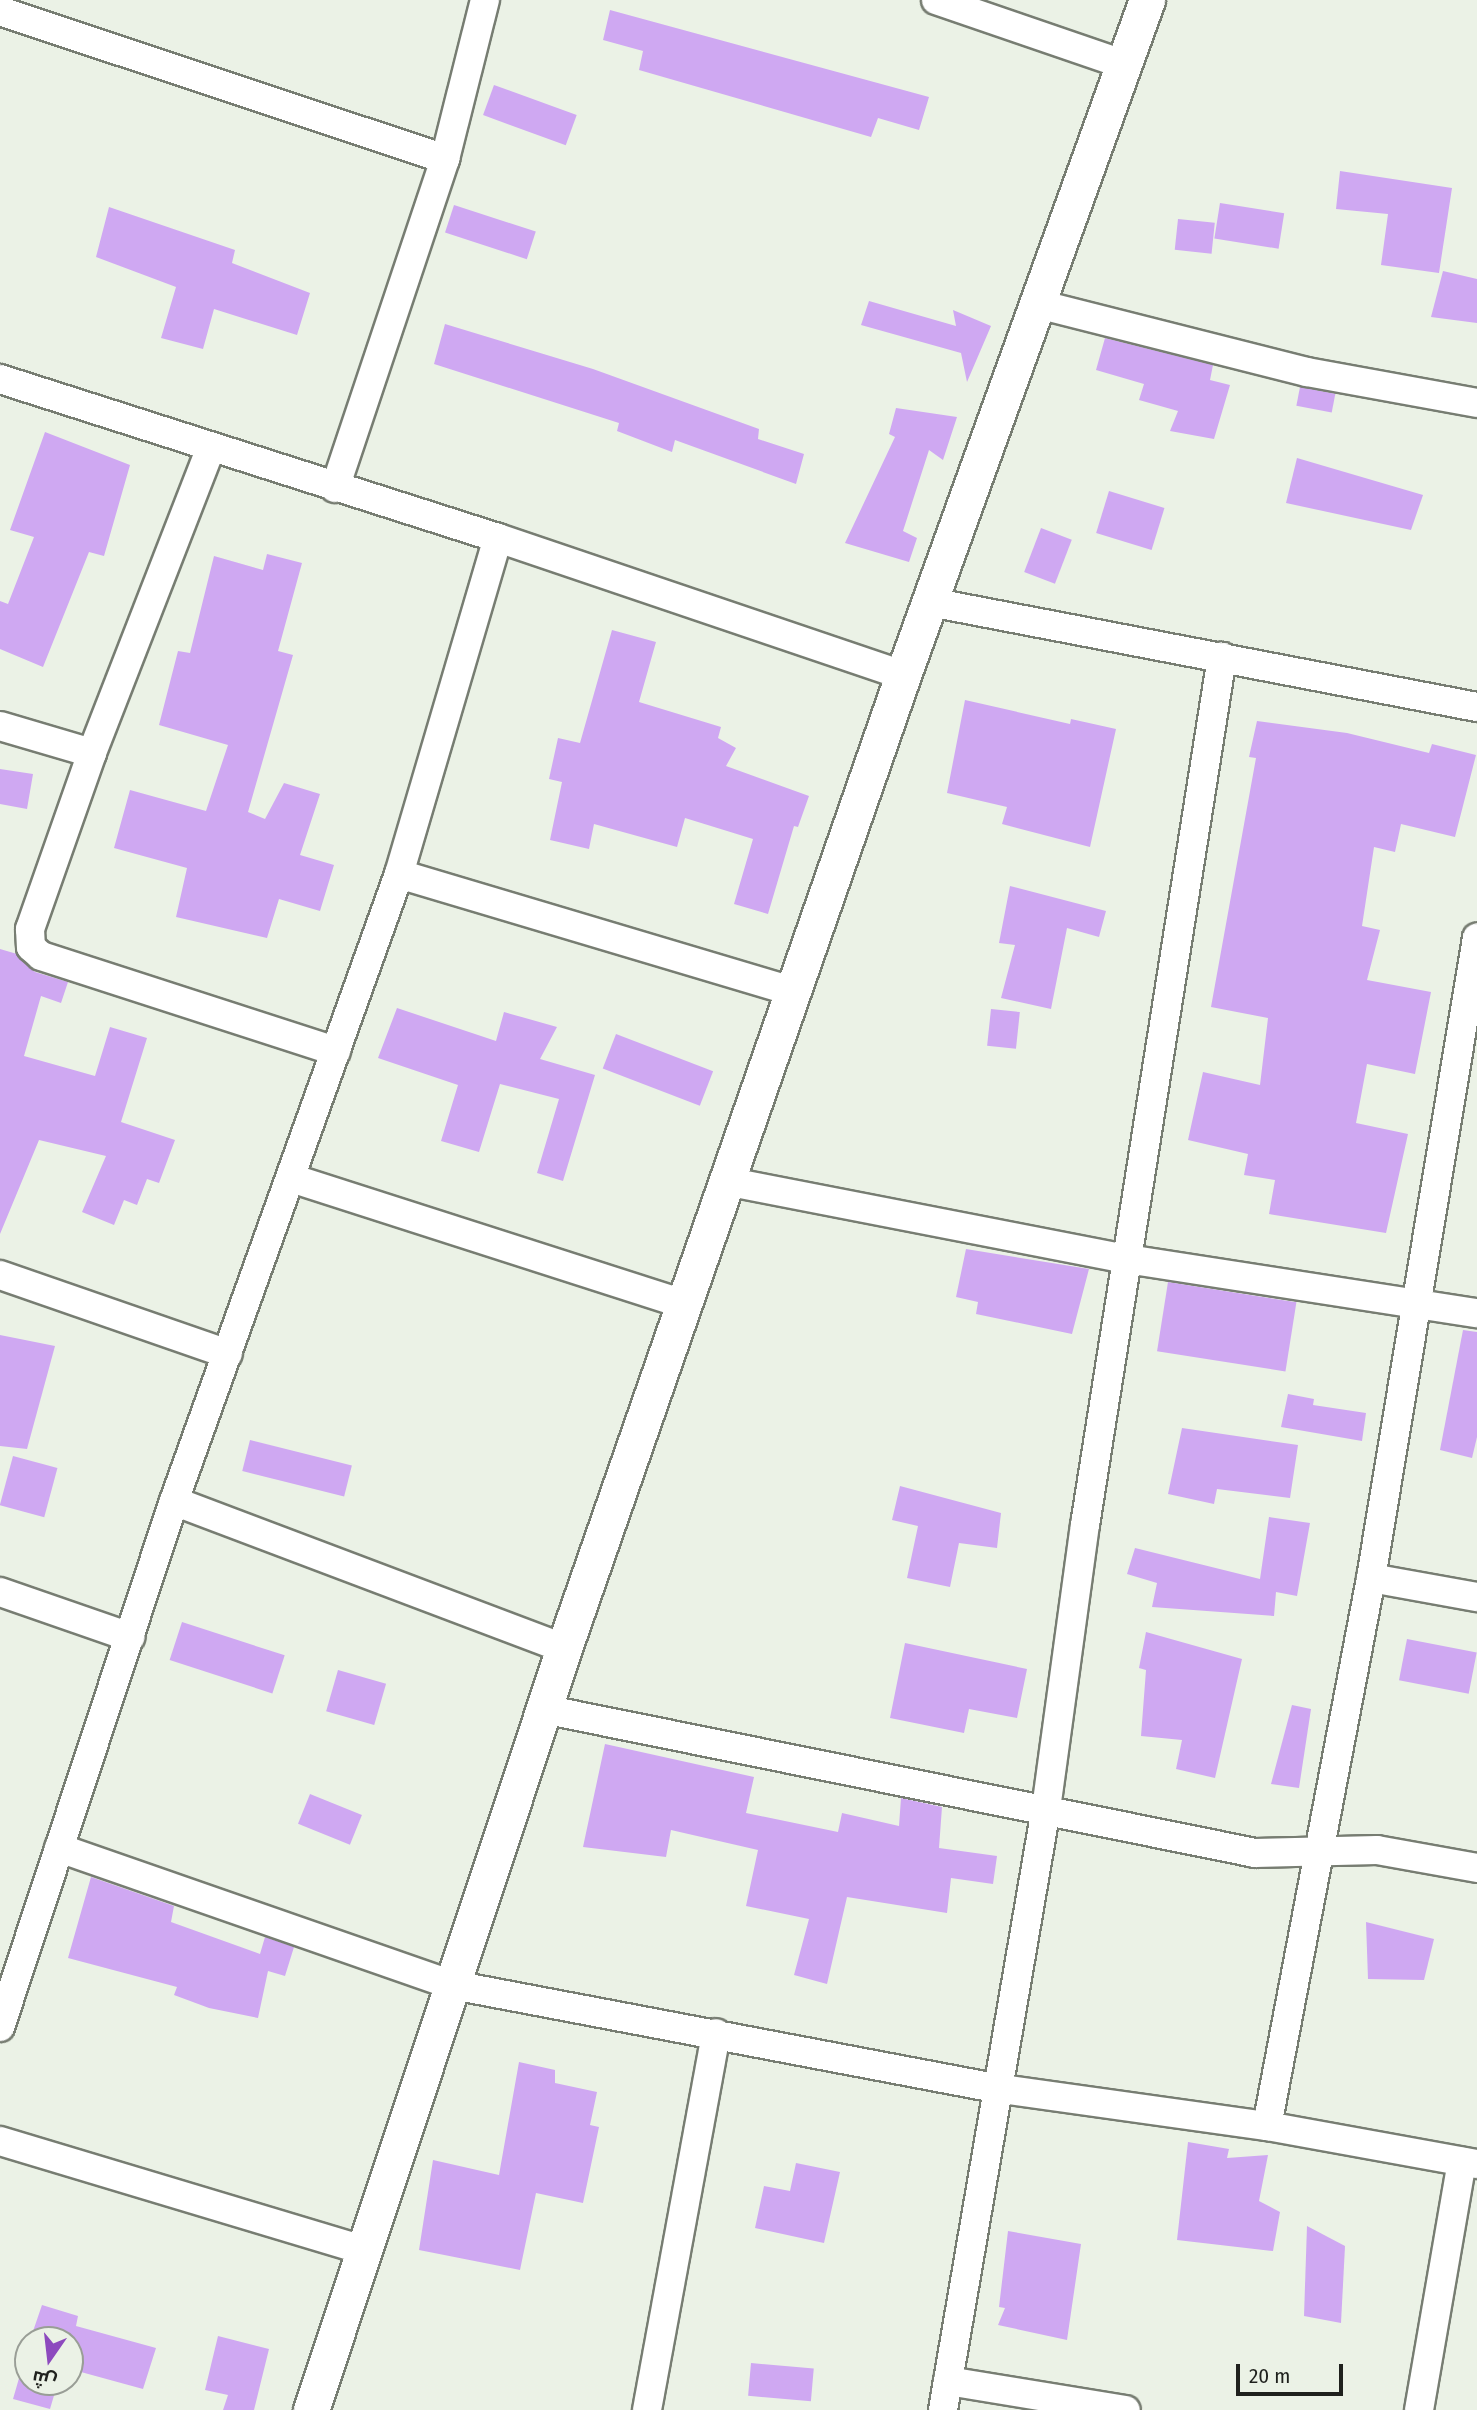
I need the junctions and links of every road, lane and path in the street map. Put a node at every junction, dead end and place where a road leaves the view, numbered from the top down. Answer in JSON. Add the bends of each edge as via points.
{"nodes":[{"id":1,"x":485,"y":0,"type":"edge"},
{"id":2,"x":936,"y":0,"type":"edge"},
{"id":3,"x":1146,"y":0,"type":"edge"},
{"id":4,"x":0,"y":11,"type":"edge"},
{"id":5,"x":1123,"y":64,"type":"junction"},
{"id":6,"x":445,"y":159,"type":"junction"},
{"id":7,"x":1038,"y":304,"type":"junction"},
{"id":8,"x":0,"y":379,"type":"edge"},
{"id":9,"x":1477,"y":403,"type":"edge"},
{"id":10,"x":210,"y":450,"type":"junction"},
{"id":11,"x":335,"y":488,"type":"junction"},
{"id":12,"x":498,"y":538,"type":"junction"},
{"id":13,"x":930,"y":602,"type":"junction"},
{"id":14,"x":1223,"y":657,"type":"junction"},
{"id":15,"x":902,"y":675,"type":"junction"},
{"id":16,"x":1477,"y":707,"type":"edge"},
{"id":17,"x":0,"y":726,"type":"edge"},
{"id":18,"x":92,"y":753,"type":"junction"},
{"id":19,"x":399,"y":874,"type":"junction"},
{"id":20,"x":1477,"y":938,"type":"edge"},
{"id":21,"x":795,"y":992,"type":"junction"},
{"id":22,"x":1471,"y":1018,"type":"edge"},
{"id":23,"x":336,"y":1051,"type":"junction"},
{"id":24,"x":291,"y":1178,"type":"junction"},
{"id":25,"x":730,"y":1182,"type":"junction"},
{"id":26,"x":1127,"y":1259,"type":"junction"},
{"id":27,"x":0,"y":1275,"type":"edge"},
{"id":28,"x":1413,"y":1302,"type":"junction"},
{"id":29,"x":687,"y":1305,"type":"junction"},
{"id":30,"x":1477,"y":1313,"type":"edge"},
{"id":31,"x":228,"y":1354,"type":"junction"},
{"id":32,"x":174,"y":1502,"type":"junction"},
{"id":33,"x":1371,"y":1578,"type":"junction"},
{"id":34,"x":0,"y":1592,"type":"edge"},
{"id":35,"x":1477,"y":1597,"type":"edge"},
{"id":36,"x":130,"y":1637,"type":"junction"},
{"id":37,"x":564,"y":1648,"type":"junction"},
{"id":38,"x":543,"y":1709,"type":"junction"},
{"id":39,"x":1046,"y":1809,"type":"junction"},
{"id":40,"x":59,"y":1848,"type":"junction"},
{"id":41,"x":1317,"y":1854,"type":"junction"},
{"id":42,"x":1477,"y":1868,"type":"edge"},
{"id":43,"x":453,"y":1985,"type":"junction"},
{"id":44,"x":0,"y":2027,"type":"edge"},
{"id":45,"x":716,"y":2033,"type":"junction"},
{"id":46,"x":995,"y":2088,"type":"junction"},
{"id":47,"x":1267,"y":2126,"type":"junction"},
{"id":48,"x":0,"y":2141,"type":"edge"},
{"id":49,"x":1470,"y":2163,"type":"edge"},
{"id":50,"x":366,"y":2251,"type":"junction"},
{"id":51,"x":948,"y":2381,"type":"junction"},
{"id":52,"x":312,"y":2410,"type":"edge"},
{"id":53,"x":646,"y":2410,"type":"edge"},
{"id":54,"x":943,"y":2410,"type":"edge"},
{"id":55,"x":1126,"y":2410,"type":"edge"},
{"id":56,"x":1419,"y":2410,"type":"edge"}],
"edges":[{"from":1,"to":6,"type":"street"},
{"from":2,"to":5,"type":"street"},
{"from":3,"to":5,"type":"street"},
{"from":4,"to":6,"type":"street"},
{"from":5,"to":7,"type":"street"},
{"from":6,"to":11,"type":"street"},
{"from":7,"to":9,"type":"street","via":[[1307,372]]},
{"from":7,"to":13,"type":"street"},
{"from":8,"to":10,"type":"street"},
{"from":10,"to":11,"type":"street"},
{"from":10,"to":18,"type":"street"},
{"from":11,"to":12,"type":"street"},
{"from":12,"to":15,"type":"street"},
{"from":12,"to":19,"type":"street"},
{"from":13,"to":14,"type":"street"},
{"from":13,"to":15,"type":"street"},
{"from":14,"to":16,"type":"street"},
{"from":14,"to":26,"type":"street"},
{"from":15,"to":21,"type":"street"},
{"from":17,"to":18,"type":"street"},
{"from":18,"to":23,"type":"street","via":[[30,929],[31,947],[41,956]]},
{"from":19,"to":21,"type":"street"},
{"from":19,"to":23,"type":"street"},
{"from":20,"to":22,"type":"street"},
{"from":21,"to":25,"type":"street"},
{"from":22,"to":28,"type":"street"},
{"from":23,"to":24,"type":"street"},
{"from":24,"to":29,"type":"street"},
{"from":24,"to":31,"type":"street"},
{"from":25,"to":26,"type":"street"},
{"from":25,"to":29,"type":"street"},
{"from":26,"to":28,"type":"street"},
{"from":26,"to":39,"type":"street"},
{"from":27,"to":31,"type":"street"},
{"from":28,"to":30,"type":"street"},
{"from":28,"to":33,"type":"street"},
{"from":29,"to":37,"type":"street"},
{"from":31,"to":32,"type":"street"},
{"from":32,"to":36,"type":"street"},
{"from":32,"to":37,"type":"street"},
{"from":33,"to":35,"type":"street"},
{"from":33,"to":41,"type":"street"},
{"from":34,"to":36,"type":"street"},
{"from":36,"to":40,"type":"street"},
{"from":37,"to":38,"type":"street"},
{"from":38,"to":39,"type":"street"},
{"from":38,"to":43,"type":"street"},
{"from":39,"to":41,"type":"street","via":[[1255,1853]]},
{"from":39,"to":46,"type":"street"},
{"from":40,"to":43,"type":"street"},
{"from":40,"to":44,"type":"street"},
{"from":41,"to":42,"type":"street","via":[[1377,1850]]},
{"from":41,"to":47,"type":"street"},
{"from":43,"to":45,"type":"street"},
{"from":43,"to":50,"type":"street"},
{"from":45,"to":46,"type":"street"},
{"from":45,"to":53,"type":"street"},
{"from":46,"to":47,"type":"street"},
{"from":46,"to":51,"type":"street"},
{"from":47,"to":49,"type":"street"},
{"from":48,"to":50,"type":"street"},
{"from":49,"to":56,"type":"street"},
{"from":50,"to":52,"type":"street"},
{"from":51,"to":54,"type":"street"},
{"from":51,"to":55,"type":"street"}]}
